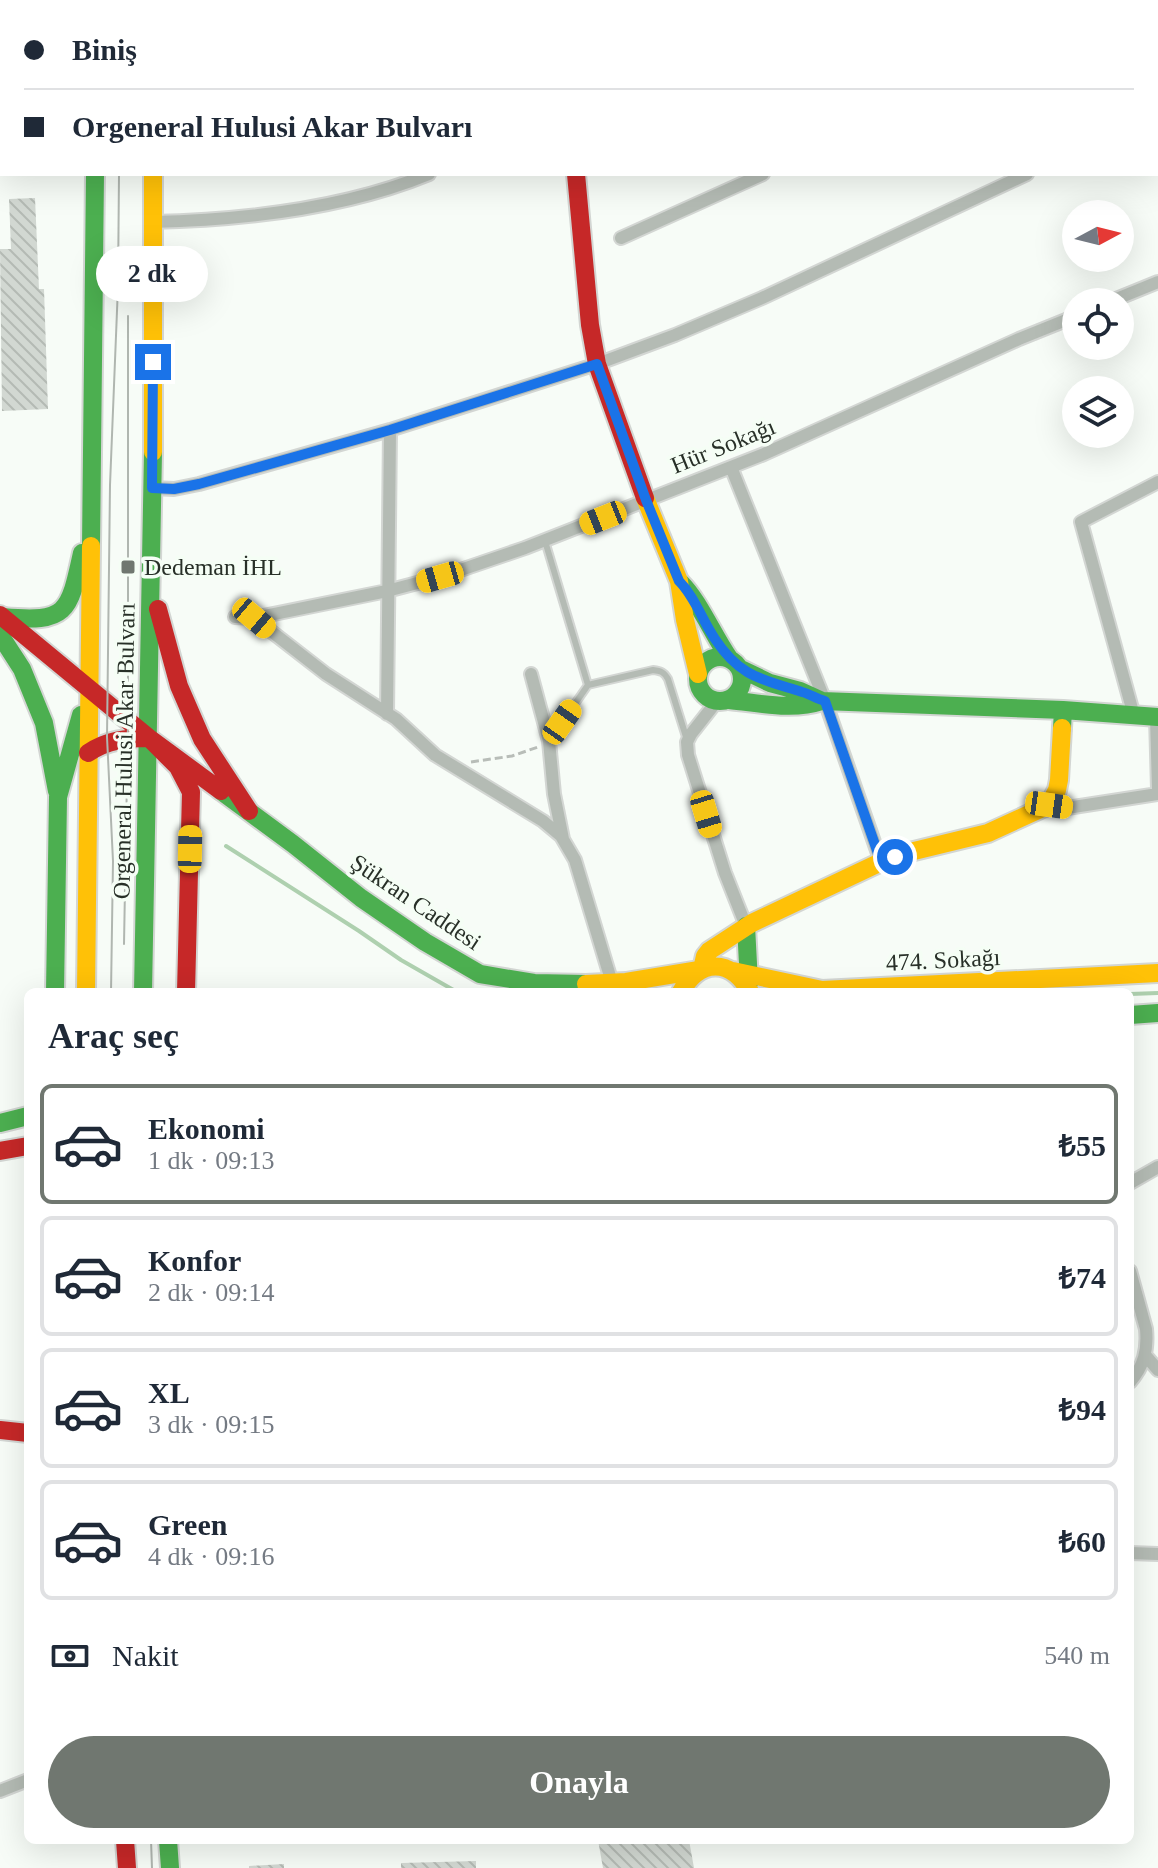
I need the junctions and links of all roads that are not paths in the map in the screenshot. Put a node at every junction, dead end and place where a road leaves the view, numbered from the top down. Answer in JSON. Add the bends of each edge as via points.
{"nodes":[{"id":1,"x":95,"y":176,"type":"edge"},
{"id":2,"x":153,"y":176,"type":"edge"},
{"id":3,"x":422,"y":176,"type":"edge"},
{"id":4,"x":576,"y":176,"type":"edge"},
{"id":5,"x":759,"y":176,"type":"edge"},
{"id":6,"x":1023,"y":176,"type":"edge"},
{"id":7,"x":152,"y":222,"type":"junction"},
{"id":8,"x":621,"y":238,"type":"dead end"},
{"id":9,"x":1158,"y":282,"type":"edge"},
{"id":10,"x":1134,"y":292,"type":"edge"},
{"id":11,"x":1062,"y":322,"type":"edge"},
{"id":12,"x":597,"y":364,"type":"junction"},
{"id":13,"x":390,"y":430,"type":"junction"},
{"id":14,"x":731,"y":467,"type":"junction"},
{"id":15,"x":1158,"y":482,"type":"edge"},
{"id":16,"x":152,"y":488,"type":"junction"},
{"id":17,"x":646,"y":500,"type":"junction"},
{"id":18,"x":91,"y":518,"type":"junction"},
{"id":19,"x":545,"y":541,"type":"junction"},
{"id":20,"x":152,"y":579,"type":"junction"},
{"id":21,"x":679,"y":581,"type":"junction"},
{"id":22,"x":387,"y":591,"type":"junction"},
{"id":23,"x":235,"y":617,"type":"dead end"},
{"id":24,"x":254,"y":618,"type":"junction"},
{"id":25,"x":1,"y":622,"type":"edge"},
{"id":26,"x":735,"y":664,"type":"junction"},
{"id":27,"x":531,"y":674,"type":"dead end"},
{"id":28,"x":698,"y":674,"type":"junction"},
{"id":29,"x":588,"y":685,"type":"junction"},
{"id":30,"x":88,"y":688,"type":"junction"},
{"id":31,"x":723,"y":700,"type":"junction"},
{"id":32,"x":823,"y":701,"type":"junction"},
{"id":33,"x":1063,"y":710,"type":"junction"},
{"id":34,"x":387,"y":714,"type":"junction"},
{"id":35,"x":1134,"y":716,"type":"junction"},
{"id":36,"x":1157,"y":717,"type":"edge"},
{"id":37,"x":149,"y":738,"type":"junction"},
{"id":38,"x":549,"y":741,"type":"junction"},
{"id":39,"x":687,"y":742,"type":"junction"},
{"id":40,"x":88,"y":753,"type":"junction"},
{"id":41,"x":1158,"y":792,"type":"edge"},
{"id":42,"x":58,"y":797,"type":"junction"},
{"id":43,"x":1049,"y":805,"type":"junction"},
{"id":44,"x":249,"y":811,"type":"junction"},
{"id":45,"x":564,"y":840,"type":"junction"},
{"id":46,"x":881,"y":862,"type":"junction"},
{"id":47,"x":746,"y":926,"type":"junction"},
{"id":48,"x":701,"y":969,"type":"junction"},
{"id":49,"x":1158,"y":973,"type":"edge"},
{"id":50,"x":745,"y":982,"type":"edge"},
{"id":51,"x":612,"y":983,"type":"junction"},
{"id":52,"x":55,"y":988,"type":"edge"},
{"id":53,"x":86,"y":988,"type":"edge"},
{"id":54,"x":143,"y":988,"type":"edge"},
{"id":55,"x":186,"y":988,"type":"edge"},
{"id":56,"x":683,"y":988,"type":"edge"},
{"id":57,"x":803,"y":988,"type":"edge"},
{"id":58,"x":862,"y":988,"type":"edge"},
{"id":59,"x":1158,"y":1013,"type":"edge"},
{"id":60,"x":1134,"y":1015,"type":"edge"},
{"id":61,"x":24,"y":1117,"type":"edge"},
{"id":62,"x":0,"y":1123,"type":"edge"},
{"id":63,"x":24,"y":1147,"type":"edge"},
{"id":64,"x":0,"y":1151,"type":"edge"},
{"id":65,"x":1158,"y":1167,"type":"edge"},
{"id":66,"x":1134,"y":1181,"type":"edge"},
{"id":67,"x":1134,"y":1286,"type":"edge"},
{"id":68,"x":1158,"y":1319,"type":"edge"},
{"id":69,"x":1147,"y":1339,"type":"junction"},
{"id":70,"x":1145,"y":1355,"type":"junction"},
{"id":71,"x":1158,"y":1370,"type":"edge"},
{"id":72,"x":1134,"y":1377,"type":"edge"},
{"id":73,"x":0,"y":1430,"type":"edge"},
{"id":74,"x":24,"y":1433,"type":"edge"},
{"id":75,"x":1134,"y":1553,"type":"edge"},
{"id":76,"x":1158,"y":1554,"type":"edge"},
{"id":77,"x":24,"y":1782,"type":"edge"},
{"id":78,"x":0,"y":1791,"type":"edge"},
{"id":79,"x":125,"y":1844,"type":"edge"},
{"id":80,"x":168,"y":1844,"type":"edge"},
{"id":81,"x":127,"y":1868,"type":"edge"},
{"id":82,"x":170,"y":1868,"type":"edge"}],
"edges":[{"from":1,"to":18,"type":"street","name":"Orgeneral Hulusi Akar Bulvarı"},
{"from":2,"to":7,"type":"street","name":"Orgeneral Hulusi Akar Bulvarı"},
{"from":3,"to":7,"type":"street","via":[[288,210]]},
{"from":4,"to":12,"type":"street"},
{"from":5,"to":8,"type":"street"},
{"from":6,"to":12,"type":"street","via":[[762,298]]},
{"from":7,"to":16,"type":"street","name":"Orgeneral Hulusi Akar Bulvarı"},
{"from":9,"to":10,"type":"street"},
{"from":11,"to":14,"type":"street","name":"Hür Sokağı"},
{"from":12,"to":13,"type":"street"},
{"from":12,"to":17,"type":"street"},
{"from":13,"to":16,"type":"street","via":[[199,484]]},
{"from":13,"to":22,"type":"street"},
{"from":14,"to":17,"type":"street","name":"Hür Sokağı"},
{"from":14,"to":32,"type":"street"},
{"from":15,"to":35,"type":"street","via":[[1081,522]]},
{"from":16,"to":20,"type":"street","name":"Orgeneral Hulusi Akar Bulvarı"},
{"from":17,"to":19,"type":"street","name":"Hür Sokağı"},
{"from":17,"to":21,"type":"street"},
{"from":18,"to":25,"type":"street","via":[[64,607],[51,618]]},
{"from":18,"to":30,"type":"street","name":"Orgeneral Hulusi Akar Bulvarı"},
{"from":19,"to":22,"type":"street","name":"Hür Sokağı"},
{"from":19,"to":29,"type":"lane"},
{"from":20,"to":37,"type":"street","name":"Orgeneral Hulusi Akar Bulvarı"},
{"from":20,"to":44,"type":"street","via":[[179,686],[202,739]]},
{"from":21,"to":26,"type":"street"},
{"from":21,"to":28,"type":"street"},
{"from":22,"to":24,"type":"street","name":"Hür Sokağı"},
{"from":22,"to":34,"type":"street"},
{"from":23,"to":24,"type":"street","name":"Hür Sokağı"},
{"from":24,"to":34,"type":"street"},
{"from":25,"to":30,"type":"street"},
{"from":25,"to":42,"type":"street","via":[[44,723]]},
{"from":26,"to":28,"type":"street","via":[[722,656],[710,659]]},
{"from":26,"to":31,"type":"street","via":[[742,685],[736,695]]},
{"from":26,"to":32,"type":"street"},
{"from":27,"to":38,"type":"street"},
{"from":28,"to":31,"type":"street","via":[[709,699]]},
{"from":29,"to":38,"type":"lane"},
{"from":29,"to":39,"type":"lane","via":[[653,670],[665,673]]},
{"from":30,"to":37,"type":"street"},
{"from":30,"to":40,"type":"street","name":"Orgeneral Hulusi Akar Bulvarı"},
{"from":30,"to":42,"type":"street"},
{"from":31,"to":32,"type":"street","via":[[799,706]]},
{"from":31,"to":39,"type":"street"},
{"from":32,"to":33,"type":"street"},
{"from":32,"to":46,"type":"street"},
{"from":33,"to":35,"type":"street"},
{"from":33,"to":43,"type":"street","via":[[1059,780]]},
{"from":34,"to":45,"type":"street","via":[[447,763],[543,821]]},
{"from":35,"to":36,"type":"street"},
{"from":36,"to":41,"type":"street"},
{"from":37,"to":40,"type":"street","via":[[123,738]]},
{"from":37,"to":44,"type":"street","name":"Şükran Caddesi"},
{"from":37,"to":54,"type":"street","name":"Orgeneral Hulusi Akar Bulvarı"},
{"from":37,"to":55,"type":"street","via":[[178,767],[191,792]]},
{"from":38,"to":45,"type":"street"},
{"from":39,"to":47,"type":"street"},
{"from":40,"to":53,"type":"street","name":"Orgeneral Hulusi Akar Bulvarı"},
{"from":41,"to":43,"type":"street","via":[[1067,808]]},
{"from":42,"to":52,"type":"street"},
{"from":43,"to":46,"type":"street","via":[[988,833]]},
{"from":44,"to":51,"type":"street","name":"Şükran Caddesi","via":[[393,921],[480,974],[534,983]]},
{"from":45,"to":51,"type":"street","via":[[575,860]]},
{"from":46,"to":47,"type":"street"},
{"from":47,"to":48,"type":"street","via":[[709,951]]},
{"from":47,"to":50,"type":"street"},
{"from":48,"to":50,"type":"street","name":"474. Sokağı","via":[[717,966]]},
{"from":48,"to":51,"type":"street","name":"Şükran Caddesi"},
{"from":48,"to":56,"type":"street"},
{"from":49,"to":58,"type":"street","name":"474. Sokağı"},
{"from":50,"to":57,"type":"street","name":"474. Sokağı"},
{"from":59,"to":60,"type":"street"},
{"from":61,"to":62,"type":"street"},
{"from":63,"to":64,"type":"street"},
{"from":65,"to":66,"type":"street"},
{"from":67,"to":69,"type":"street"},
{"from":68,"to":69,"type":"street"},
{"from":69,"to":70,"type":"street"},
{"from":70,"to":71,"type":"street"},
{"from":70,"to":72,"type":"street"},
{"from":73,"to":74,"type":"street"},
{"from":75,"to":76,"type":"street"},
{"from":77,"to":78,"type":"street"},
{"from":79,"to":81,"type":"street"},
{"from":80,"to":82,"type":"street"}]}
